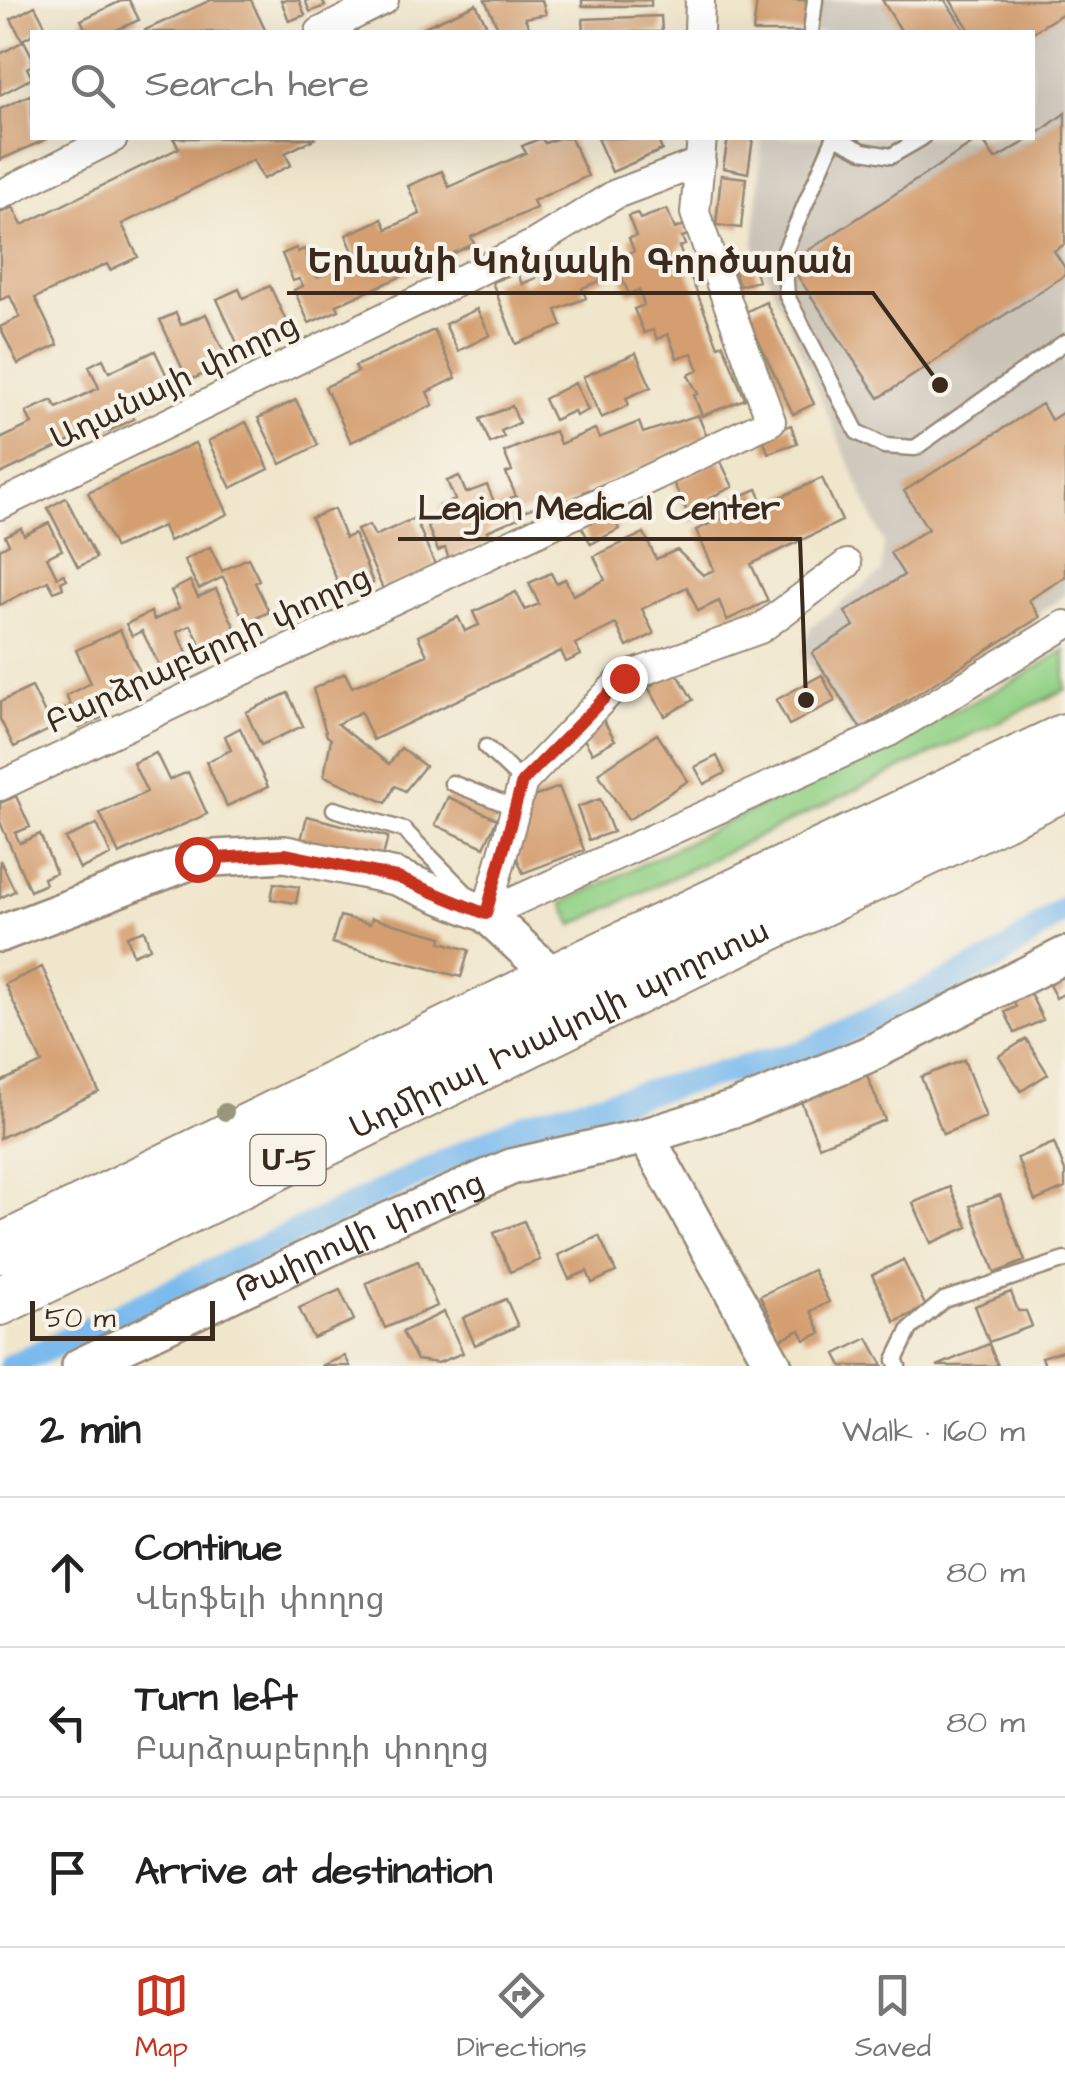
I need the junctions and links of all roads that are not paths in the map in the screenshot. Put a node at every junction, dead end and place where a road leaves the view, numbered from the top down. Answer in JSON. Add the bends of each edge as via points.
{"nodes":[{"id":1,"x":384,"y":0,"type":"edge"},
{"id":2,"x":700,"y":0,"type":"edge"},
{"id":3,"x":815,"y":0,"type":"edge"},
{"id":4,"x":324,"y":30,"type":"edge"},
{"id":5,"x":699,"y":30,"type":"edge"},
{"id":6,"x":811,"y":30,"type":"edge"},
{"id":7,"x":109,"y":140,"type":"edge"},
{"id":8,"x":835,"y":140,"type":"edge"},
{"id":9,"x":840,"y":140,"type":"edge"},
{"id":10,"x":919,"y":140,"type":"edge"},
{"id":11,"x":702,"y":150,"type":"edge"},
{"id":12,"x":0,"y":195,"type":"edge"},
{"id":13,"x":1065,"y":342,"type":"edge"},
{"id":14,"x":0,"y":505,"type":"edge"},
{"id":15,"x":847,"y":564,"type":"dead end"},
{"id":16,"x":1065,"y":626,"type":"edge"},
{"id":17,"x":1065,"y":738,"type":"edge"},
{"id":18,"x":486,"y":748,"type":"dead end"},
{"id":19,"x":452,"y":783,"type":"dead end"},
{"id":20,"x":0,"y":786,"type":"edge"},
{"id":21,"x":1065,"y":786,"type":"edge"},
{"id":22,"x":519,"y":795,"type":"junction"},
{"id":23,"x":334,"y":809,"type":"dead end"},
{"id":24,"x":486,"y":914,"type":"junction"},
{"id":25,"x":0,"y":934,"type":"edge"},
{"id":26,"x":1065,"y":955,"type":"edge"},
{"id":27,"x":632,"y":967,"type":"junction"},
{"id":28,"x":566,"y":999,"type":"junction"},
{"id":29,"x":646,"y":1136,"type":"junction"},
{"id":30,"x":0,"y":1250,"type":"edge"},
{"id":31,"x":1065,"y":1260,"type":"edge"},
{"id":32,"x":0,"y":1300,"type":"edge"},
{"id":33,"x":80,"y":1366,"type":"edge"},
{"id":34,"x":774,"y":1366,"type":"edge"},
{"id":35,"x":898,"y":1366,"type":"edge"}],
"edges":[{"from":1,"to":4,"type":"street"},
{"from":2,"to":5,"type":"street"},
{"from":3,"to":6,"type":"lane"},
{"from":7,"to":12,"type":"street"},
{"from":8,"to":13,"type":"lane","via":[[784,253],[787,296],[857,432],[884,446],[915,448]]},
{"from":9,"to":10,"type":"lane","via":[[891,156]]},
{"from":11,"to":14,"type":"street","name":"Ադանայի փողոց","via":[[534,244]]},
{"from":11,"to":20,"type":"street","name":"Բարձրաբերդի փողոց","via":[[695,213],[771,421]]},
{"from":15,"to":22,"type":"street","via":[[760,629],[624,678]]},
{"from":16,"to":24,"type":"street","via":[[889,732]]},
{"from":17,"to":27,"type":"highway","name":"Ադմիրալ Իսակովի պողոտա","number":"Մ-5"},
{"from":18,"to":22,"type":"lane"},
{"from":19,"to":22,"type":"lane"},
{"from":21,"to":27,"type":"highway","name":"Ադմիրալ Իսակովի պողոտա","number":"Մ-5"},
{"from":22,"to":24,"type":"street"},
{"from":23,"to":24,"type":"lane","via":[[404,830]]},
{"from":24,"to":25,"type":"street","via":[[396,877],[285,854],[234,856],[197,859]]},
{"from":24,"to":28,"type":"street"},
{"from":26,"to":29,"type":"street","name":"Թաիրովի փողոց","via":[[867,1056]]},
{"from":27,"to":28,"type":"highway","name":"Ադմիրալ Իսակովի պողոտա","number":"Մ-5"},
{"from":28,"to":30,"type":"highway","name":"Ադմիրալ Իսակովի պողոտա","number":"Մ-5"},
{"from":28,"to":32,"type":"highway","name":"Ադմիրալ Իսակովի պողոտա","number":"Մ-5"},
{"from":29,"to":33,"type":"street","name":"Թաիրովի փողոց","via":[[511,1167]]},
{"from":29,"to":34,"type":"street"},
{"from":31,"to":35,"type":"lane","via":[[944,1300],[910,1328]]}]}
